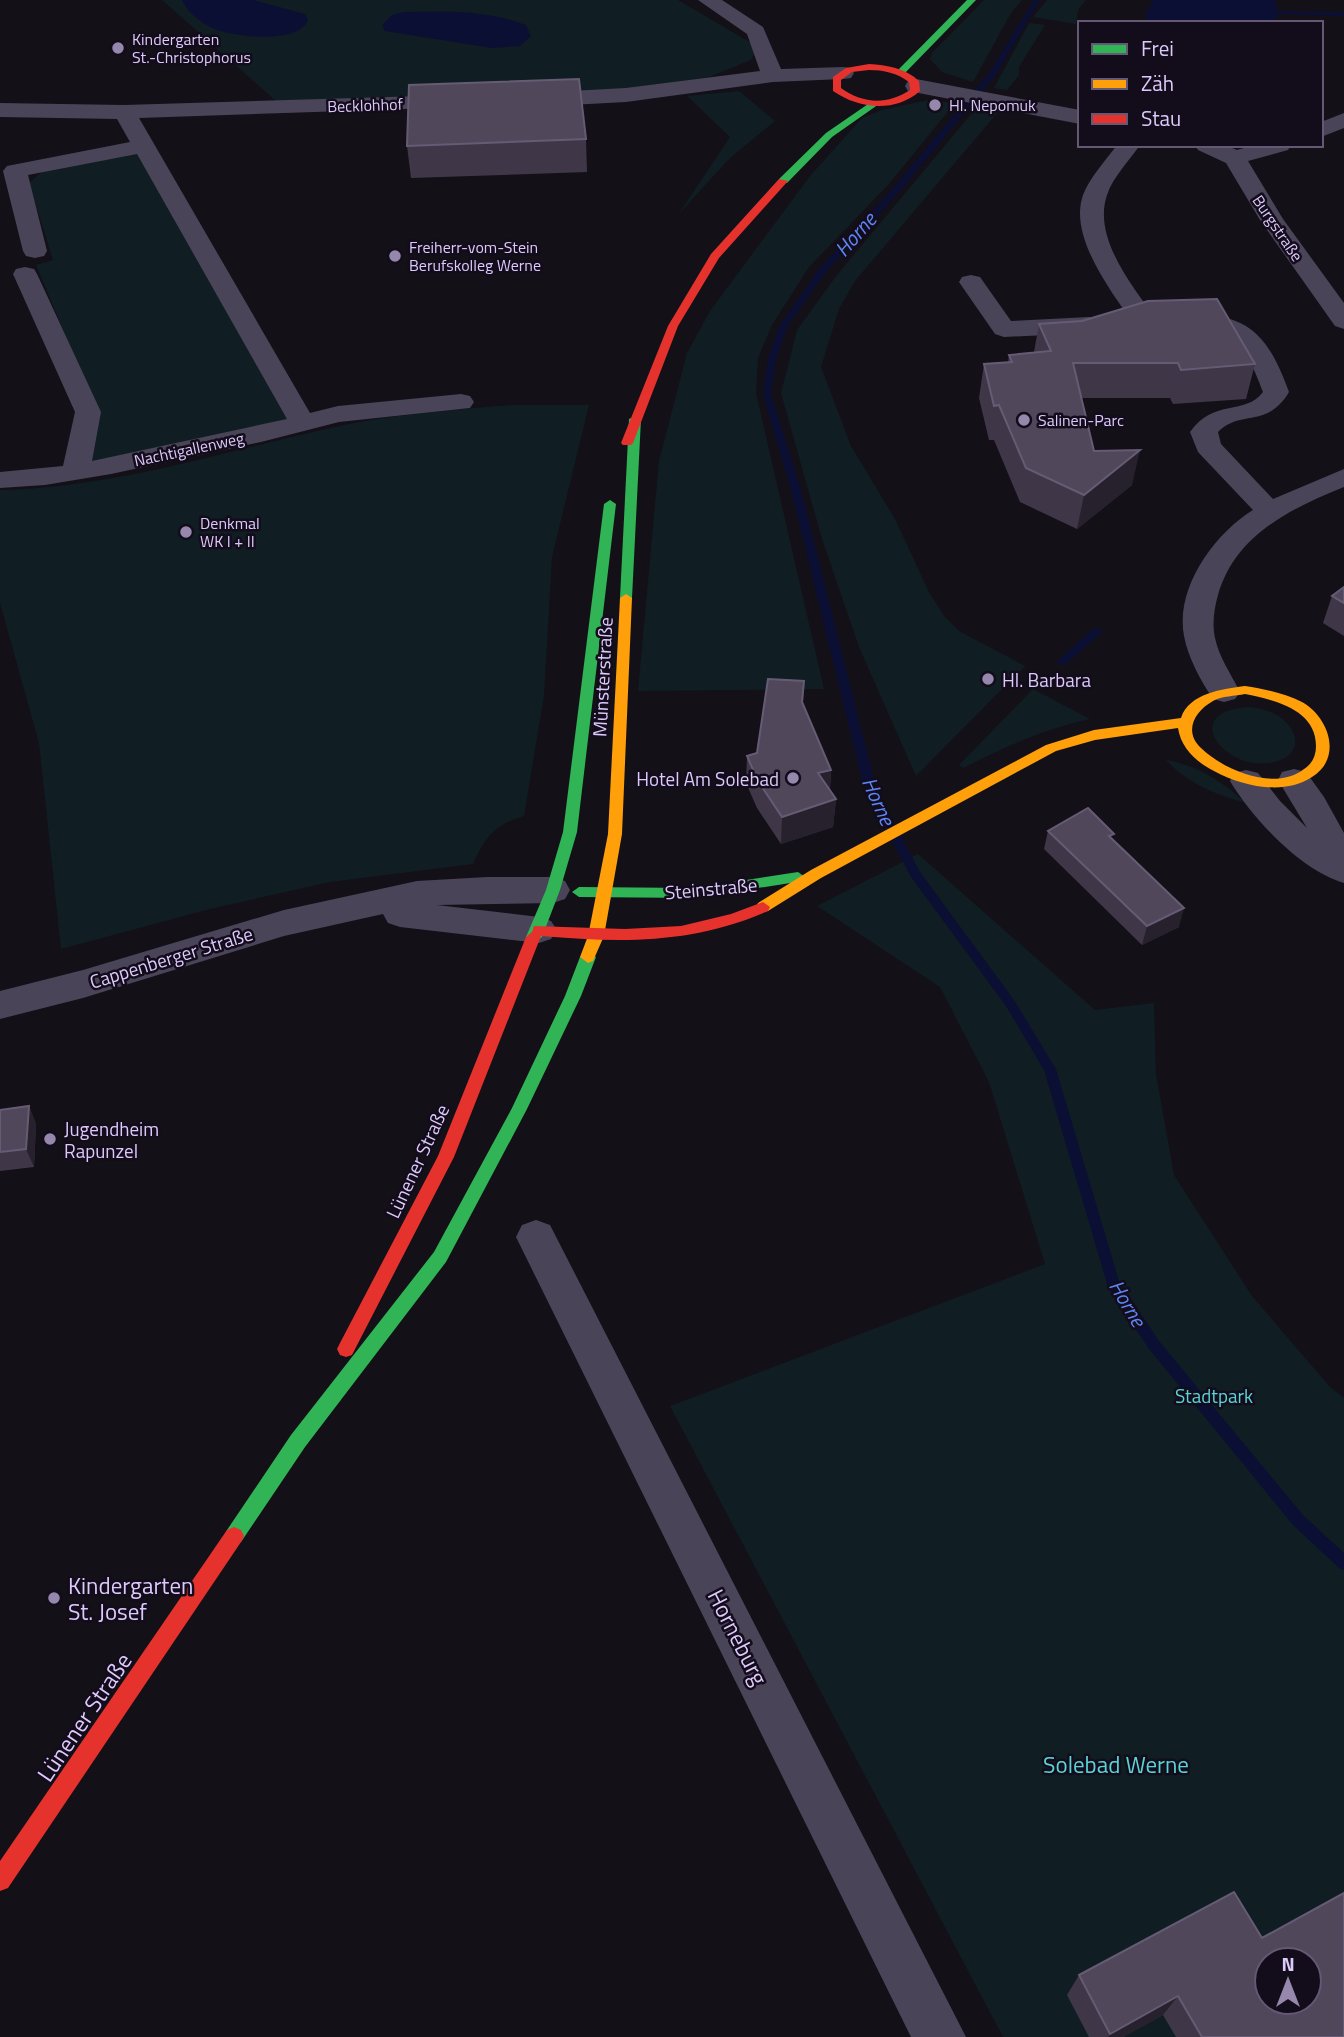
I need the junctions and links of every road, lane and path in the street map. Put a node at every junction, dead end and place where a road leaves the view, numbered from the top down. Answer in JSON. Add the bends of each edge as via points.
{"nodes":[{"id":1,"x":708,"y":0,"type":"edge"},
{"id":2,"x":955,"y":0,"type":"edge"},
{"id":3,"x":972,"y":0,"type":"edge"},
{"id":4,"x":881,"y":67,"type":"junction"},
{"id":5,"x":780,"y":75,"type":"junction"},
{"id":6,"x":909,"y":79,"type":"junction"},
{"id":7,"x":842,"y":85,"type":"junction"},
{"id":8,"x":478,"y":101,"type":"edge"},
{"id":9,"x":505,"y":101,"type":"edge"},
{"id":10,"x":874,"y":104,"type":"junction"},
{"id":11,"x":0,"y":110,"type":"edge"},
{"id":12,"x":124,"y":112,"type":"junction"},
{"id":13,"x":1078,"y":117,"type":"edge"},
{"id":14,"x":1344,"y":120,"type":"edge"},
{"id":15,"x":1323,"y":129,"type":"edge"},
{"id":16,"x":829,"y":135,"type":"junction"},
{"id":17,"x":143,"y":146,"type":"junction"},
{"id":18,"x":1128,"y":147,"type":"edge"},
{"id":19,"x":1210,"y":147,"type":"edge"},
{"id":20,"x":1273,"y":147,"type":"edge"},
{"id":21,"x":1235,"y":158,"type":"junction"},
{"id":22,"x":971,"y":282,"type":"dead end"},
{"id":23,"x":1340,"y":312,"type":"edge"},
{"id":24,"x":1145,"y":322,"type":"junction"},
{"id":25,"x":461,"y":402,"type":"dead end"},
{"id":26,"x":635,"y":419,"type":"junction"},
{"id":27,"x":302,"y":422,"type":"junction"},
{"id":28,"x":76,"y":472,"type":"junction"},
{"id":29,"x":1344,"y":477,"type":"edge"},
{"id":30,"x":0,"y":480,"type":"edge"},
{"id":31,"x":1271,"y":513,"type":"junction"},
{"id":32,"x":1224,"y":692,"type":"junction"},
{"id":33,"x":1185,"y":722,"type":"junction"},
{"id":34,"x":1175,"y":754,"type":"dead end"},
{"id":35,"x":1197,"y":756,"type":"junction"},
{"id":36,"x":1065,"y":761,"type":"dead end"},
{"id":37,"x":1011,"y":769,"type":"junction"},
{"id":38,"x":1294,"y":780,"type":"junction"},
{"id":39,"x":1246,"y":781,"type":"junction"},
{"id":40,"x":1344,"y":864,"type":"edge"},
{"id":41,"x":1344,"y":870,"type":"edge"},
{"id":42,"x":816,"y":874,"type":"junction"},
{"id":43,"x":553,"y":890,"type":"junction"},
{"id":44,"x":604,"y":893,"type":"junction"},
{"id":45,"x":343,"y":912,"type":"junction"},
{"id":46,"x":538,"y":930,"type":"junction"},
{"id":47,"x":596,"y":936,"type":"junction"},
{"id":48,"x":0,"y":1005,"type":"edge"},
{"id":49,"x":536,"y":1237,"type":"dead end"},
{"id":50,"x":298,"y":1441,"type":"junction"},
{"id":51,"x":0,"y":1880,"type":"edge"},
{"id":52,"x":939,"y":2037,"type":"edge"}],
"edges":[{"from":1,"to":5,"type":"street","via":[[756,32]]},
{"from":2,"to":4,"type":"main road"},
{"from":3,"to":6,"type":"main road","name":"Münsterstraße"},
{"from":4,"to":6,"type":"main road"},
{"from":4,"to":7,"type":"main road","via":[[858,68]]},
{"from":5,"to":7,"type":"street"},
{"from":5,"to":9,"type":"street","via":[[626,96]]},
{"from":6,"to":10,"type":"main road","name":"Münsterstraße","via":[[915,92],[902,100]]},
{"from":6,"to":13,"type":"street"},
{"from":7,"to":10,"type":"main road","name":"Münsterstraße"},
{"from":7,"to":16,"type":"main road","name":"Münsterstraße"},
{"from":8,"to":12,"type":"street","name":"Becklohhof"},
{"from":10,"to":16,"type":"main road","name":"Münsterstraße"},
{"from":11,"to":12,"type":"street","name":"Becklohhof"},
{"from":12,"to":17,"type":"street"},
{"from":14,"to":15,"type":"street"},
{"from":16,"to":26,"type":"main road","name":"Münsterstraße","via":[[715,256],[673,326]]},
{"from":17,"to":27,"type":"street"},
{"from":17,"to":28,"type":"street","via":[[15,171],[30,262],[88,412]]},
{"from":18,"to":24,"type":"street","via":[[1094,196],[1093,229],[1111,271]]},
{"from":19,"to":21,"type":"street"},
{"from":20,"to":21,"type":"street"},
{"from":21,"to":23,"type":"street","name":"Burgstraße","via":[[1272,220]]},
{"from":22,"to":24,"type":"street","via":[[1004,329]]},
{"from":24,"to":31,"type":"street","via":[[1229,325],[1241,332],[1259,359],[1272,381],[1274,398],[1259,408],[1212,421],[1203,432],[1208,446]]},
{"from":25,"to":27,"type":"street","name":"Nachtigallenweg","via":[[351,412]]},
{"from":26,"to":43,"type":"main road","name":"Münsterstraße","via":[[615,478],[570,832]]},
{"from":26,"to":44,"type":"main road","name":"Münsterstraße","via":[[615,834]]},
{"from":27,"to":28,"type":"street","name":"Nachtigallenweg"},
{"from":28,"to":30,"type":"street","name":"Nachtigallenweg"},
{"from":29,"to":31,"type":"street"},
{"from":31,"to":32,"type":"street","via":[[1237,535],[1213,569],[1203,597],[1200,643]]},
{"from":32,"to":33,"type":"main road","via":[[1192,708]]},
{"from":32,"to":38,"type":"main road","via":[[1256,692],[1287,700],[1305,711],[1330,738],[1320,763]]},
{"from":33,"to":35,"type":"main road","via":[[1185,734]]},
{"from":33,"to":37,"type":"main road","name":"Steinstraße","via":[[1074,739],[1032,754]]},
{"from":34,"to":35,"type":"main road"},
{"from":35,"to":39,"type":"main road"},
{"from":36,"to":37,"type":"main road","name":"Steinstraße"},
{"from":37,"to":42,"type":"main road","name":"Steinstraße"},
{"from":38,"to":39,"type":"main road"},
{"from":38,"to":40,"type":"street"},
{"from":39,"to":41,"type":"street","via":[[1267,811],[1302,845]]},
{"from":42,"to":44,"type":"main road","name":"Steinstraße","via":[[694,893]]},
{"from":42,"to":47,"type":"main road","name":"Steinstraße","via":[[739,920],[672,934]]},
{"from":43,"to":44,"type":"main road","name":"Steinstraße"},
{"from":43,"to":45,"type":"street","name":"Cappenberger Straße","via":[[417,894]]},
{"from":43,"to":46,"type":"main road","name":"Lünener Straße"},
{"from":44,"to":47,"type":"main road","name":"Münsterstraße"},
{"from":45,"to":46,"type":"street","name":"Cappenberger Straße","via":[[428,915]]},
{"from":45,"to":48,"type":"street","name":"Cappenberger Straße","via":[[284,923]]},
{"from":46,"to":47,"type":"main road","name":"Steinstraße"},
{"from":46,"to":50,"type":"main road","name":"Lünener Straße","via":[[446,1157]]},
{"from":47,"to":50,"type":"main road","name":"Lünener Straße","via":[[519,1109],[440,1257]]},
{"from":49,"to":52,"type":"street","name":"Horneburg"},
{"from":50,"to":51,"type":"main road","name":"Lünener Straße"}]}
